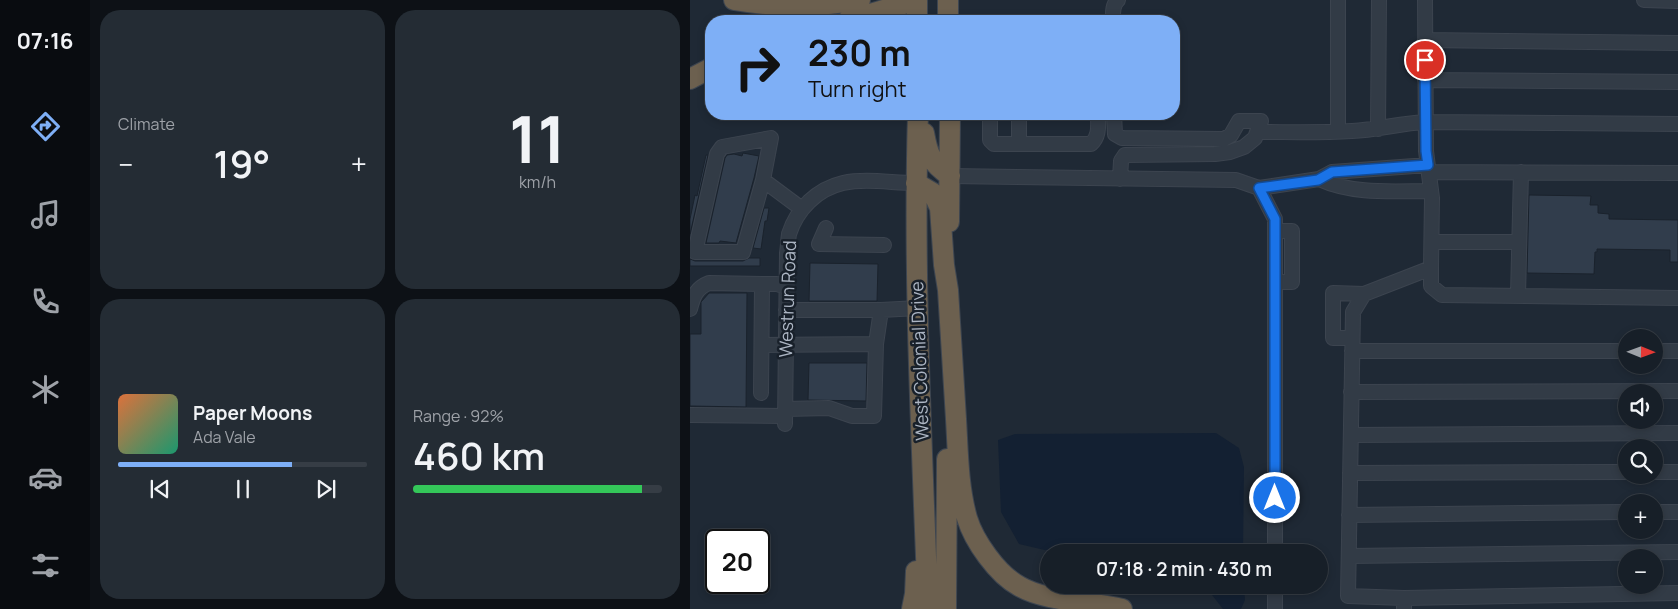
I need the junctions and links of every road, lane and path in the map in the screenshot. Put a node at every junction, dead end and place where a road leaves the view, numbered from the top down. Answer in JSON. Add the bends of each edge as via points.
{"nodes":[{"id":1,"x":734,"y":0,"type":"edge"},
{"id":2,"x":860,"y":0,"type":"edge"},
{"id":3,"x":917,"y":0,"type":"edge"},
{"id":4,"x":948,"y":0,"type":"edge"},
{"id":5,"x":1118,"y":0,"type":"edge"},
{"id":6,"x":1338,"y":0,"type":"edge"},
{"id":7,"x":1379,"y":0,"type":"edge"},
{"id":8,"x":1425,"y":0,"type":"edge"},
{"id":9,"x":1644,"y":0,"type":"edge"},
{"id":10,"x":1678,"y":1,"type":"edge"},
{"id":11,"x":868,"y":15,"type":"edge"},
{"id":12,"x":917,"y":15,"type":"edge"},
{"id":13,"x":948,"y":15,"type":"edge"},
{"id":14,"x":1113,"y":15,"type":"edge"},
{"id":15,"x":1425,"y":40,"type":"junction"},
{"id":16,"x":1678,"y":43,"type":"edge"},
{"id":17,"x":705,"y":71,"type":"edge"},
{"id":18,"x":690,"y":79,"type":"edge"},
{"id":19,"x":1425,"y":80,"type":"junction"},
{"id":20,"x":1678,"y":82,"type":"edge"},
{"id":21,"x":919,"y":120,"type":"edge"},
{"id":22,"x":920,"y":120,"type":"edge"},
{"id":23,"x":950,"y":120,"type":"edge"},
{"id":24,"x":990,"y":120,"type":"edge"},
{"id":25,"x":1019,"y":120,"type":"edge"},
{"id":26,"x":1098,"y":120,"type":"edge"},
{"id":27,"x":1115,"y":120,"type":"edge"},
{"id":28,"x":1426,"y":122,"type":"junction"},
{"id":29,"x":1678,"y":124,"type":"edge"},
{"id":30,"x":1378,"y":129,"type":"junction"},
{"id":31,"x":1338,"y":131,"type":"junction"},
{"id":32,"x":1259,"y":132,"type":"junction"},
{"id":33,"x":1016,"y":144,"type":"junction"},
{"id":34,"x":1428,"y":169,"type":"junction"},
{"id":35,"x":1520,"y":172,"type":"junction"},
{"id":36,"x":1678,"y":173,"type":"edge"},
{"id":37,"x":950,"y":176,"type":"junction"},
{"id":38,"x":1120,"y":179,"type":"junction"},
{"id":39,"x":763,"y":180,"type":"junction"},
{"id":40,"x":1318,"y":180,"type":"junction"},
{"id":41,"x":916,"y":183,"type":"junction"},
{"id":42,"x":1259,"y":188,"type":"junction"},
{"id":43,"x":1431,"y":191,"type":"junction"},
{"id":44,"x":802,"y":209,"type":"junction"},
{"id":45,"x":826,"y":228,"type":"dead end"},
{"id":46,"x":1432,"y":242,"type":"junction"},
{"id":47,"x":1519,"y":242,"type":"junction"},
{"id":48,"x":884,"y":245,"type":"dead end"},
{"id":49,"x":1431,"y":268,"type":"junction"},
{"id":50,"x":762,"y":284,"type":"junction"},
{"id":51,"x":786,"y":287,"type":"junction"},
{"id":52,"x":948,"y":290,"type":"junction"},
{"id":53,"x":1364,"y":294,"type":"junction"},
{"id":54,"x":1518,"y":296,"type":"junction"},
{"id":55,"x":1678,"y":298,"type":"edge"},
{"id":56,"x":918,"y":308,"type":"junction"},
{"id":57,"x":690,"y":310,"type":"edge"},
{"id":58,"x":786,"y":310,"type":"junction"},
{"id":59,"x":881,"y":310,"type":"junction"},
{"id":60,"x":876,"y":344,"type":"junction"},
{"id":61,"x":762,"y":345,"type":"junction"},
{"id":62,"x":786,"y":345,"type":"junction"},
{"id":63,"x":1352,"y":345,"type":"junction"},
{"id":64,"x":1618,"y":351,"type":"edge"},
{"id":65,"x":1663,"y":351,"type":"edge"},
{"id":66,"x":1678,"y":351,"type":"edge"},
{"id":67,"x":919,"y":355,"type":"junction"},
{"id":68,"x":1678,"y":391,"type":"edge"},
{"id":69,"x":1351,"y":392,"type":"junction"},
{"id":70,"x":761,"y":393,"type":"dead end"},
{"id":71,"x":690,"y":415,"type":"edge"},
{"id":72,"x":785,"y":416,"type":"junction"},
{"id":73,"x":1678,"y":433,"type":"edge"},
{"id":74,"x":1351,"y":434,"type":"junction"},
{"id":75,"x":1618,"y":472,"type":"edge"},
{"id":76,"x":1663,"y":472,"type":"edge"},
{"id":77,"x":1678,"y":472,"type":"edge"},
{"id":78,"x":1350,"y":473,"type":"junction"},
{"id":79,"x":1618,"y":512,"type":"edge"},
{"id":80,"x":1663,"y":512,"type":"edge"},
{"id":81,"x":1678,"y":512,"type":"edge"},
{"id":82,"x":1350,"y":515,"type":"junction"},
{"id":83,"x":1275,"y":544,"type":"edge"},
{"id":84,"x":1678,"y":552,"type":"edge"},
{"id":85,"x":1349,"y":556,"type":"junction"},
{"id":86,"x":1678,"y":593,"type":"edge"},
{"id":87,"x":1275,"y":594,"type":"edge"},
{"id":88,"x":1404,"y":603,"type":"edge"},
{"id":89,"x":912,"y":609,"type":"edge"},
{"id":90,"x":928,"y":609,"type":"edge"},
{"id":91,"x":946,"y":609,"type":"edge"},
{"id":92,"x":1122,"y":609,"type":"edge"},
{"id":93,"x":1275,"y":609,"type":"edge"}],
"edges":[{"from":1,"to":2,"type":"highway","via":[[798,5]]},
{"from":3,"to":11,"type":"highway"},
{"from":3,"to":12,"type":"highway"},
{"from":4,"to":13,"type":"highway"},
{"from":5,"to":14,"type":"street"},
{"from":6,"to":31,"type":"street"},
{"from":7,"to":30,"type":"street"},
{"from":8,"to":15,"type":"street"},
{"from":9,"to":10,"type":"street"},
{"from":15,"to":16,"type":"street"},
{"from":15,"to":19,"type":"street"},
{"from":17,"to":18,"type":"highway"},
{"from":19,"to":20,"type":"street"},
{"from":19,"to":28,"type":"street"},
{"from":21,"to":41,"type":"highway","name":"West Colonial Drive"},
{"from":22,"to":37,"type":"highway","via":[[927,152],[935,165]]},
{"from":23,"to":37,"type":"highway","name":"West Colonial Drive"},
{"from":24,"to":33,"type":"street","via":[[990,140],[994,144]]},
{"from":25,"to":33,"type":"street"},
{"from":26,"to":33,"type":"street","via":[[1098,131],[1091,144]]},
{"from":27,"to":32,"type":"street","via":[[1116,134],[1122,138],[1224,139],[1232,135],[1239,121],[1244,120],[1261,121]]},
{"from":28,"to":29,"type":"street"},
{"from":28,"to":30,"type":"street"},
{"from":28,"to":34,"type":"street"},
{"from":30,"to":31,"type":"street"},
{"from":31,"to":32,"type":"street"},
{"from":32,"to":38,"type":"street","via":[[1244,147],[1223,153],[1129,154],[1121,161]]},
{"from":34,"to":35,"type":"street"},
{"from":34,"to":40,"type":"street","via":[[1332,172]]},
{"from":34,"to":43,"type":"street"},
{"from":35,"to":36,"type":"street"},
{"from":35,"to":47,"type":"street"},
{"from":37,"to":38,"type":"street"},
{"from":37,"to":52,"type":"highway","name":"West Colonial Drive"},
{"from":38,"to":42,"type":"street","via":[[1236,180]]},
{"from":39,"to":39,"type":"street","via":[[771,138],[722,147],[717,154],[695,252],[743,252]]},
{"from":39,"to":44,"type":"street"},
{"from":40,"to":42,"type":"street"},
{"from":40,"to":43,"type":"street","via":[[1354,191]]},
{"from":41,"to":44,"type":"street","name":"Westrun Road","via":[[843,183],[828,188]]},
{"from":41,"to":52,"type":"highway","via":[[933,193],[940,208]]},
{"from":41,"to":56,"type":"highway","name":"West Colonial Drive"},
{"from":42,"to":83,"type":"street","via":[[1275,219]]},
{"from":43,"to":46,"type":"street"},
{"from":44,"to":51,"type":"street","name":"Westrun Road","via":[[789,234]]},
{"from":45,"to":48,"type":"street","via":[[819,244]]},
{"from":46,"to":47,"type":"street"},
{"from":46,"to":49,"type":"street"},
{"from":47,"to":54,"type":"street"},
{"from":49,"to":53,"type":"street"},
{"from":49,"to":54,"type":"street","via":[[1431,286],[1442,295]]},
{"from":50,"to":51,"type":"street"},
{"from":50,"to":57,"type":"street","via":[[709,283],[698,288]]},
{"from":50,"to":61,"type":"street"},
{"from":51,"to":58,"type":"street","name":"Westrun Road"},
{"from":52,"to":91,"type":"highway","name":"West Colonial Drive"},
{"from":52,"to":92,"type":"highway","via":[[958,461],[967,518],[973,534],[992,562],[1020,587],[1040,594]]},
{"from":53,"to":63,"type":"street","via":[[1352,312]]},
{"from":53,"to":63,"type":"street","via":[[1333,293],[1333,338]]},
{"from":54,"to":55,"type":"street"},
{"from":56,"to":59,"type":"street"},
{"from":56,"to":67,"type":"highway","name":"West Colonial Drive"},
{"from":58,"to":59,"type":"street"},
{"from":58,"to":62,"type":"street","name":"Westrun Road"},
{"from":59,"to":60,"type":"street"},
{"from":60,"to":62,"type":"street"},
{"from":60,"to":72,"type":"street","via":[[874,416],[852,416],[829,408]]},
{"from":61,"to":62,"type":"street"},
{"from":61,"to":70,"type":"street"},
{"from":62,"to":72,"type":"street","name":"Westrun Road"},
{"from":63,"to":64,"type":"street"},
{"from":63,"to":69,"type":"street"},
{"from":65,"to":66,"type":"street"},
{"from":67,"to":89,"type":"highway","via":[[911,425],[916,575]]},
{"from":67,"to":90,"type":"highway","name":"West Colonial Drive"},
{"from":68,"to":69,"type":"street"},
{"from":69,"to":74,"type":"street"},
{"from":71,"to":72,"type":"street"},
{"from":73,"to":74,"type":"street"},
{"from":74,"to":78,"type":"street"},
{"from":75,"to":78,"type":"street"},
{"from":76,"to":77,"type":"street"},
{"from":78,"to":82,"type":"street"},
{"from":79,"to":82,"type":"street"},
{"from":80,"to":81,"type":"street"},
{"from":82,"to":85,"type":"street"},
{"from":84,"to":85,"type":"street"},
{"from":85,"to":88,"type":"street","via":[[1348,596]]},
{"from":86,"to":88,"type":"street"},
{"from":87,"to":93,"type":"street"}]}
